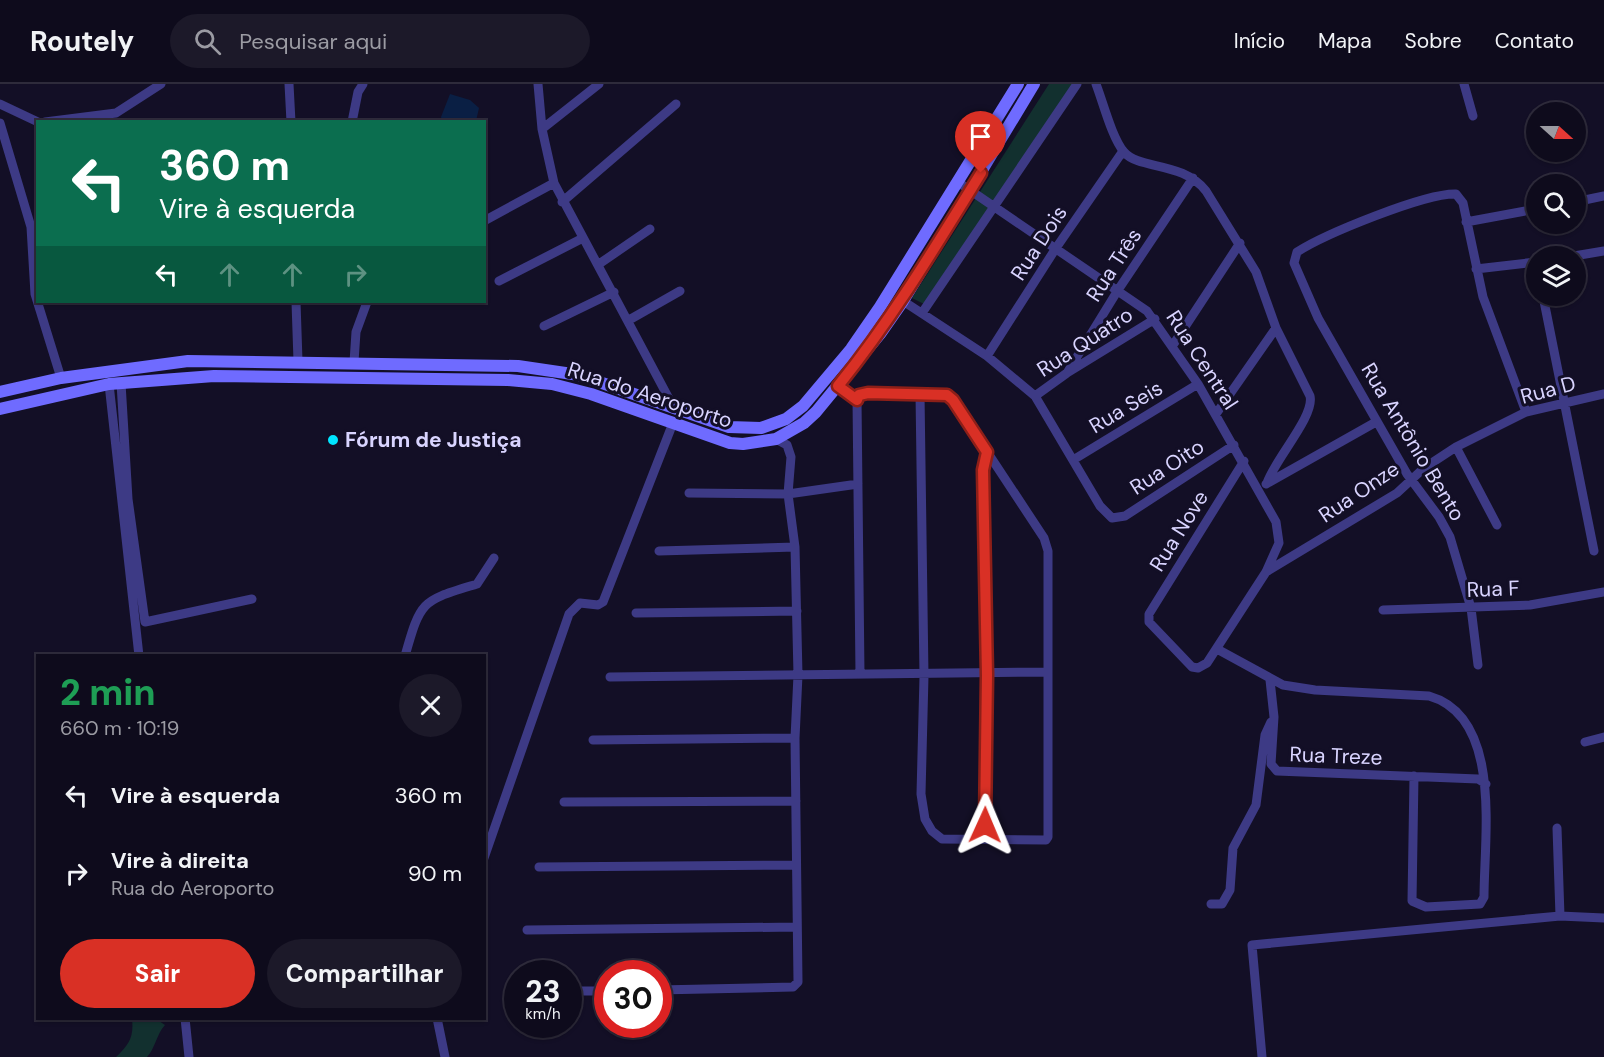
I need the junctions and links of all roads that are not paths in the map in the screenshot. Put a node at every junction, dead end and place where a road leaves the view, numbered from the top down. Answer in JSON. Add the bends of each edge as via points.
{"nodes":[{"id":1,"x":161,"y":84,"type":"edge"},
{"id":2,"x":289,"y":84,"type":"edge"},
{"id":3,"x":363,"y":84,"type":"edge"},
{"id":4,"x":538,"y":84,"type":"edge"},
{"id":5,"x":599,"y":84,"type":"edge"},
{"id":6,"x":1018,"y":84,"type":"edge"},
{"id":7,"x":1035,"y":84,"type":"edge"},
{"id":8,"x":1077,"y":84,"type":"edge"},
{"id":9,"x":1096,"y":84,"type":"edge"},
{"id":10,"x":1464,"y":84,"type":"edge"},
{"id":11,"x":0,"y":104,"type":"edge"},
{"id":12,"x":676,"y":104,"type":"dead end"},
{"id":13,"x":1473,"y":116,"type":"dead end"},
{"id":14,"x":61,"y":120,"type":"edge"},
{"id":15,"x":291,"y":120,"type":"edge"},
{"id":16,"x":352,"y":120,"type":"edge"},
{"id":17,"x":36,"y":121,"type":"edge"},
{"id":18,"x":0,"y":123,"type":"edge"},
{"id":19,"x":542,"y":129,"type":"junction"},
{"id":20,"x":1123,"y":151,"type":"junction"},
{"id":21,"x":1193,"y":178,"type":"junction"},
{"id":22,"x":958,"y":182,"type":"junction"},
{"id":23,"x":554,"y":183,"type":"junction"},
{"id":24,"x":970,"y":190,"type":"junction"},
{"id":25,"x":1604,"y":196,"type":"edge"},
{"id":26,"x":1586,"y":200,"type":"edge"},
{"id":27,"x":562,"y":202,"type":"junction"},
{"id":28,"x":993,"y":207,"type":"junction"},
{"id":29,"x":1526,"y":211,"type":"edge"},
{"id":30,"x":486,"y":220,"type":"edge"},
{"id":31,"x":1466,"y":222,"type":"junction"},
{"id":32,"x":650,"y":229,"type":"dead end"},
{"id":33,"x":583,"y":238,"type":"junction"},
{"id":34,"x":1240,"y":243,"type":"junction"},
{"id":35,"x":1056,"y":248,"type":"junction"},
{"id":36,"x":1604,"y":251,"type":"edge"},
{"id":37,"x":1586,"y":254,"type":"edge"},
{"id":38,"x":1526,"y":263,"type":"edge"},
{"id":39,"x":599,"y":264,"type":"junction"},
{"id":40,"x":1476,"y":269,"type":"junction"},
{"id":41,"x":499,"y":282,"type":"dead end"},
{"id":42,"x":1118,"y":290,"type":"junction"},
{"id":43,"x":680,"y":291,"type":"dead end"},
{"id":44,"x":614,"y":292,"type":"junction"},
{"id":45,"x":36,"y":297,"type":"edge"},
{"id":46,"x":903,"y":301,"type":"junction"},
{"id":47,"x":38,"y":303,"type":"edge"},
{"id":48,"x":296,"y":303,"type":"edge"},
{"id":49,"x":367,"y":303,"type":"edge"},
{"id":50,"x":1545,"y":306,"type":"edge"},
{"id":51,"x":922,"y":313,"type":"junction"},
{"id":52,"x":1155,"y":319,"type":"junction"},
{"id":53,"x":629,"y":320,"type":"junction"},
{"id":54,"x":544,"y":326,"type":"dead end"},
{"id":55,"x":1276,"y":328,"type":"junction"},
{"id":56,"x":1173,"y":345,"type":"junction"},
{"id":57,"x":987,"y":356,"type":"junction"},
{"id":58,"x":268,"y":361,"type":"junction"},
{"id":59,"x":298,"y":361,"type":"junction"},
{"id":60,"x":354,"y":362,"type":"junction"},
{"id":61,"x":1068,"y":373,"type":"junction"},
{"id":62,"x":270,"y":377,"type":"junction"},
{"id":63,"x":61,"y":378,"type":"junction"},
{"id":64,"x":115,"y":384,"type":"junction"},
{"id":65,"x":1198,"y":384,"type":"junction"},
{"id":66,"x":613,"y":385,"type":"junction"},
{"id":67,"x":838,"y":386,"type":"junction"},
{"id":68,"x":0,"y":392,"type":"edge"},
{"id":69,"x":920,"y":394,"type":"junction"},
{"id":70,"x":1604,"y":394,"type":"edge"},
{"id":71,"x":1035,"y":396,"type":"junction"},
{"id":72,"x":607,"y":400,"type":"junction"},
{"id":73,"x":857,"y":400,"type":"junction"},
{"id":74,"x":1564,"y":404,"type":"junction"},
{"id":75,"x":674,"y":408,"type":"junction"},
{"id":76,"x":0,"y":409,"type":"edge"},
{"id":77,"x":1526,"y":412,"type":"junction"},
{"id":78,"x":1216,"y":414,"type":"junction"},
{"id":79,"x":1376,"y":422,"type":"junction"},
{"id":80,"x":673,"y":423,"type":"junction"},
{"id":81,"x":1502,"y":424,"type":"joint"},
{"id":82,"x":776,"y":439,"type":"junction"},
{"id":83,"x":1234,"y":445,"type":"junction"},
{"id":84,"x":1456,"y":447,"type":"junction"},
{"id":85,"x":987,"y":452,"type":"junction"},
{"id":86,"x":1073,"y":460,"type":"junction"},
{"id":87,"x":1244,"y":461,"type":"junction"},
{"id":88,"x":1411,"y":480,"type":"junction"},
{"id":89,"x":858,"y":484,"type":"junction"},
{"id":90,"x":1263,"y":486,"type":"junction"},
{"id":91,"x":689,"y":493,"type":"dead end"},
{"id":92,"x":788,"y":494,"type":"junction"},
{"id":93,"x":1497,"y":525,"type":"dead end"},
{"id":94,"x":795,"y":547,"type":"junction"},
{"id":95,"x":659,"y":551,"type":"dead end"},
{"id":96,"x":1594,"y":551,"type":"dead end"},
{"id":97,"x":494,"y":558,"type":"dead end"},
{"id":98,"x":1266,"y":572,"type":"junction"},
{"id":99,"x":1604,"y":592,"type":"edge"},
{"id":100,"x":252,"y":599,"type":"dead end"},
{"id":101,"x":1471,"y":608,"type":"junction"},
{"id":102,"x":1383,"y":610,"type":"dead end"},
{"id":103,"x":797,"y":611,"type":"junction"},
{"id":104,"x":636,"y":613,"type":"dead end"},
{"id":105,"x":1217,"y":649,"type":"junction"},
{"id":106,"x":139,"y":654,"type":"edge"},
{"id":107,"x":406,"y":654,"type":"edge"},
{"id":108,"x":1478,"y":665,"type":"dead end"},
{"id":109,"x":1047,"y":672,"type":"junction"},
{"id":110,"x":860,"y":674,"type":"junction"},
{"id":111,"x":798,"y":675,"type":"junction"},
{"id":112,"x":987,"y":675,"type":"junction"},
{"id":113,"x":924,"y":676,"type":"junction"},
{"id":114,"x":610,"y":677,"type":"dead end"},
{"id":115,"x":1270,"y":680,"type":"junction"},
{"id":116,"x":1274,"y":717,"type":"junction"},
{"id":117,"x":1604,"y":737,"type":"edge"},
{"id":118,"x":795,"y":738,"type":"junction"},
{"id":119,"x":593,"y":740,"type":"dead end"},
{"id":120,"x":1585,"y":742,"type":"dead end"},
{"id":121,"x":1414,"y":776,"type":"junction"},
{"id":122,"x":1486,"y":784,"type":"junction"},
{"id":123,"x":796,"y":801,"type":"junction"},
{"id":124,"x":564,"y":802,"type":"dead end"},
{"id":125,"x":985,"y":825,"type":"dead end"},
{"id":126,"x":1557,"y":828,"type":"dead end"},
{"id":127,"x":486,"y":852,"type":"edge"},
{"id":128,"x":796,"y":865,"type":"junction"},
{"id":129,"x":539,"y":867,"type":"dead end"},
{"id":130,"x":1211,"y":904,"type":"dead end"},
{"id":131,"x":1560,"y":916,"type":"junction"},
{"id":132,"x":1604,"y":918,"type":"edge"},
{"id":133,"x":797,"y":927,"type":"junction"},
{"id":134,"x":527,"y":930,"type":"dead end"},
{"id":135,"x":672,"y":990,"type":"edge"},
{"id":136,"x":186,"y":1020,"type":"edge"},
{"id":137,"x":438,"y":1020,"type":"edge"},
{"id":138,"x":189,"y":1057,"type":"edge"},
{"id":139,"x":445,"y":1057,"type":"edge"},
{"id":140,"x":1262,"y":1057,"type":"edge"}],
"edges":[{"from":1,"to":14,"type":"street","via":[[116,113]]},
{"from":2,"to":15,"type":"street"},
{"from":3,"to":16,"type":"street"},
{"from":4,"to":19,"type":"street"},
{"from":5,"to":19,"type":"street"},
{"from":6,"to":22,"type":"main road","name":"Rua do Aeroporto"},
{"from":7,"to":24,"type":"main road","name":"Rua do Aeroporto"},
{"from":8,"to":28,"type":"street"},
{"from":9,"to":20,"type":"street"},
{"from":10,"to":13,"type":"street"},
{"from":11,"to":17,"type":"street"},
{"from":12,"to":27,"type":"street"},
{"from":18,"to":45,"type":"street","via":[[31,227]]},
{"from":19,"to":23,"type":"street"},
{"from":20,"to":21,"type":"street","via":[[1134,159]]},
{"from":20,"to":35,"type":"street","name":"Rua Dois"},
{"from":21,"to":34,"type":"street"},
{"from":21,"to":42,"type":"street","name":"Rua Três"},
{"from":22,"to":24,"type":"street","name":"Rua Central"},
{"from":22,"to":75,"type":"main road","name":"Rua do Aeroporto","via":[[851,349],[803,406],[773,425],[747,429],[729,427]]},
{"from":23,"to":27,"type":"street"},
{"from":23,"to":30,"type":"street"},
{"from":24,"to":28,"type":"street","name":"Rua Central"},
{"from":24,"to":46,"type":"main road","name":"Rua do Aeroporto"},
{"from":25,"to":26,"type":"street"},
{"from":27,"to":33,"type":"street"},
{"from":28,"to":35,"type":"street","name":"Rua Central"},
{"from":28,"to":51,"type":"street"},
{"from":29,"to":31,"type":"street"},
{"from":31,"to":40,"type":"street"},
{"from":31,"to":79,"type":"street","name":"Rua Antônio Bento","via":[[1461,198],[1452,194],[1396,209],[1297,252],[1294,263],[1301,283]]},
{"from":32,"to":39,"type":"street"},
{"from":33,"to":39,"type":"street"},
{"from":33,"to":41,"type":"street"},
{"from":34,"to":55,"type":"street","via":[[1256,272]]},
{"from":34,"to":56,"type":"street"},
{"from":35,"to":42,"type":"street","name":"Rua Central"},
{"from":35,"to":57,"type":"street","name":"Rua Dois"},
{"from":36,"to":37,"type":"street"},
{"from":38,"to":40,"type":"street"},
{"from":39,"to":44,"type":"street"},
{"from":40,"to":77,"type":"street"},
{"from":42,"to":52,"type":"street","name":"Rua Central"},
{"from":42,"to":61,"type":"street","name":"Rua Três"},
{"from":43,"to":53,"type":"street"},
{"from":44,"to":53,"type":"street"},
{"from":44,"to":54,"type":"street"},
{"from":46,"to":51,"type":"street"},
{"from":46,"to":67,"type":"main road","name":"Rua do Aeroporto"},
{"from":47,"to":63,"type":"street"},
{"from":48,"to":59,"type":"street"},
{"from":49,"to":60,"type":"street","via":[[356,332]]},
{"from":50,"to":74,"type":"street"},
{"from":51,"to":57,"type":"street"},
{"from":52,"to":56,"type":"street","name":"Rua Central"},
{"from":52,"to":61,"type":"street","name":"Rua Quatro"},
{"from":53,"to":75,"type":"street"},
{"from":55,"to":78,"type":"street"},
{"from":55,"to":90,"type":"street","via":[[1312,402],[1309,414]]},
{"from":56,"to":65,"type":"street","name":"Rua Central"},
{"from":57,"to":71,"type":"street"},
{"from":58,"to":59,"type":"main road","name":"Rua do Aeroporto"},
{"from":58,"to":62,"type":"main road"},
{"from":58,"to":63,"type":"main road","name":"Rua do Aeroporto","via":[[188,361]]},
{"from":59,"to":60,"type":"main road","name":"Rua do Aeroporto"},
{"from":60,"to":66,"type":"main road","name":"Rua do Aeroporto","via":[[541,368]]},
{"from":61,"to":71,"type":"street","name":"Rua Quatro"},
{"from":62,"to":64,"type":"main road","name":"Rua do Aeroporto","via":[[162,378]]},
{"from":62,"to":72,"type":"main road","name":"Rua do Aeroporto","via":[[508,380],[561,386]]},
{"from":63,"to":68,"type":"main road","name":"Rua do Aeroporto"},
{"from":64,"to":76,"type":"main road","name":"Rua do Aeroporto"},
{"from":64,"to":100,"type":"street","via":[[145,622]]},
{"from":64,"to":106,"type":"street"},
{"from":65,"to":78,"type":"street","name":"Rua Central"},
{"from":65,"to":86,"type":"street","name":"Rua Seis"},
{"from":66,"to":72,"type":"main road"},
{"from":66,"to":75,"type":"main road","name":"Rua do Aeroporto"},
{"from":67,"to":73,"type":"street"},
{"from":67,"to":82,"type":"main road","name":"Rua do Aeroporto","via":[[804,423]]},
{"from":69,"to":73,"type":"street","via":[[868,393],[859,395]]},
{"from":69,"to":85,"type":"street","via":[[947,395],[953,400]]},
{"from":69,"to":113,"type":"street"},
{"from":70,"to":74,"type":"street","name":"Rua D"},
{"from":71,"to":86,"type":"street"},
{"from":72,"to":80,"type":"main road","name":"Rua do Aeroporto"},
{"from":73,"to":89,"type":"street"},
{"from":74,"to":77,"type":"street","name":"Rua D"},
{"from":74,"to":96,"type":"street"},
{"from":77,"to":81,"type":"street","name":"Rua D"},
{"from":78,"to":83,"type":"street","name":"Rua Central"},
{"from":79,"to":88,"type":"street","name":"Rua Antônio Bento"},
{"from":79,"to":90,"type":"street"},
{"from":80,"to":82,"type":"main road","name":"Rua do Aeroporto","via":[[730,443],[759,444]]},
{"from":80,"to":127,"type":"street","via":[[603,602],[580,603],[569,614]]},
{"from":81,"to":84,"type":"street","name":"Rua Onze"},
{"from":82,"to":92,"type":"street","via":[[787,445],[791,457]]},
{"from":83,"to":86,"type":"street","name":"Rua Oito","via":[[1119,519],[1112,518],[1100,506]]},
{"from":83,"to":87,"type":"street","name":"Rua Central"},
{"from":84,"to":88,"type":"street","name":"Rua Onze"},
{"from":84,"to":93,"type":"street"},
{"from":85,"to":109,"type":"street","via":[[1044,538],[1048,551]]},
{"from":85,"to":112,"type":"street","via":[[983,470]]},
{"from":87,"to":90,"type":"street","name":"Rua Central"},
{"from":87,"to":105,"type":"street","name":"Rua Nove","via":[[1150,610],[1149,622],[1192,667],[1202,667]]},
{"from":88,"to":98,"type":"street","name":"Rua Onze","via":[[1397,493]]},
{"from":88,"to":101,"type":"street","name":"Rua Antônio Bento","via":[[1450,537]]},
{"from":89,"to":92,"type":"street"},
{"from":89,"to":110,"type":"street"},
{"from":90,"to":98,"type":"street","name":"Rua Central","via":[[1279,533],[1279,543]]},
{"from":91,"to":92,"type":"street"},
{"from":92,"to":94,"type":"street"},
{"from":94,"to":95,"type":"street"},
{"from":94,"to":103,"type":"street"},
{"from":97,"to":107,"type":"street","via":[[477,584],[436,596],[417,615]]},
{"from":98,"to":105,"type":"street","name":"Rua Central"},
{"from":99,"to":101,"type":"street","name":"Rua F","via":[[1530,605]]},
{"from":101,"to":102,"type":"street","name":"Rua F"},
{"from":101,"to":108,"type":"street","name":"Rua Antônio Bento"},
{"from":103,"to":104,"type":"street"},
{"from":103,"to":111,"type":"street"},
{"from":105,"to":115,"type":"street"},
{"from":109,"to":112,"type":"street"},
{"from":109,"to":113,"type":"street","via":[[1048,837],[1041,841],[942,839],[932,831],[925,819],[921,794]]},
{"from":110,"to":111,"type":"street"},
{"from":110,"to":113,"type":"street"},
{"from":111,"to":114,"type":"street"},
{"from":111,"to":118,"type":"street"},
{"from":112,"to":113,"type":"street"},
{"from":112,"to":125,"type":"street"},
{"from":115,"to":116,"type":"street","name":"Rua Treze"},
{"from":115,"to":122,"type":"street","via":[[1300,689],[1429,696],[1447,702],[1473,733]]},
{"from":116,"to":121,"type":"street","name":"Rua Treze","via":[[1271,764],[1277,771]]},
{"from":116,"to":130,"type":"street","via":[[1265,735],[1256,805],[1233,848],[1230,890],[1222,904]]},
{"from":117,"to":120,"type":"street"},
{"from":118,"to":119,"type":"street"},
{"from":118,"to":123,"type":"street"},
{"from":121,"to":122,"type":"street","name":"Rua Treze","via":[[1478,779]]},
{"from":121,"to":122,"type":"street","via":[[1411,897],[1414,904],[1426,907],[1476,906],[1483,902]]},
{"from":123,"to":124,"type":"street"},
{"from":123,"to":128,"type":"street"},
{"from":126,"to":131,"type":"street"},
{"from":128,"to":129,"type":"street"},
{"from":128,"to":133,"type":"street"},
{"from":131,"to":132,"type":"street"},
{"from":131,"to":140,"type":"street","via":[[1252,945]]},
{"from":133,"to":134,"type":"street"},
{"from":133,"to":135,"type":"street","via":[[798,982],[793,987]]},
{"from":136,"to":138,"type":"street"},
{"from":137,"to":139,"type":"street"}]}
